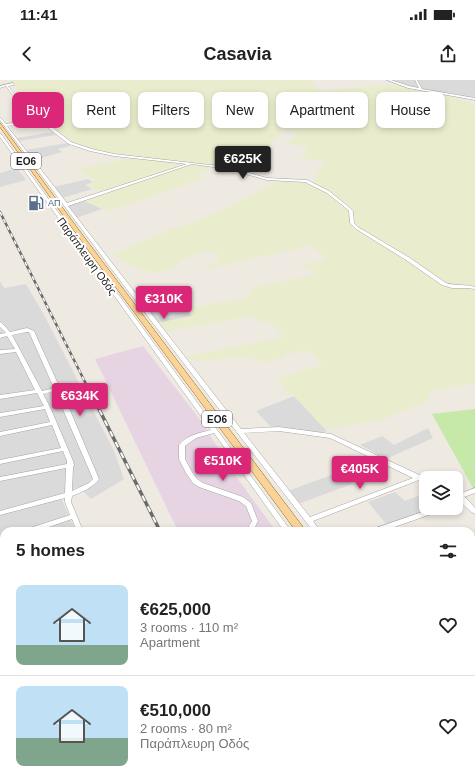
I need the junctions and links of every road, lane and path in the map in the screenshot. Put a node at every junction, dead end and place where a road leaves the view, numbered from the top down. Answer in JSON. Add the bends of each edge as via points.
{"nodes":[{"id":1,"x":8,"y":80,"type":"edge"},
{"id":2,"x":388,"y":80,"type":"edge"},
{"id":3,"x":416,"y":80,"type":"edge"},
{"id":4,"x":6,"y":86,"type":"junction"},
{"id":5,"x":0,"y":87,"type":"edge"},
{"id":6,"x":421,"y":89,"type":"junction"},
{"id":7,"x":12,"y":94,"type":"edge"},
{"id":8,"x":475,"y":99,"type":"edge"},
{"id":9,"x":0,"y":118,"type":"edge"},
{"id":10,"x":12,"y":124,"type":"edge"},
{"id":11,"x":2,"y":126,"type":"edge"},
{"id":12,"x":50,"y":128,"type":"edge"},
{"id":13,"x":0,"y":135,"type":"edge"},
{"id":14,"x":194,"y":163,"type":"junction"},
{"id":15,"x":47,"y":189,"type":"junction"},
{"id":16,"x":41,"y":193,"type":"junction"},
{"id":17,"x":66,"y":205,"type":"junction"},
{"id":18,"x":51,"y":206,"type":"junction"},
{"id":19,"x":59,"y":207,"type":"junction"},
{"id":20,"x":115,"y":282,"type":"junction"},
{"id":21,"x":124,"y":282,"type":"junction"},
{"id":22,"x":475,"y":288,"type":"edge"},
{"id":23,"x":136,"y":304,"type":"junction"},
{"id":24,"x":0,"y":324,"type":"edge"},
{"id":25,"x":9,"y":334,"type":"junction"},
{"id":26,"x":0,"y":336,"type":"edge"},
{"id":27,"x":18,"y":350,"type":"junction"},
{"id":28,"x":0,"y":352,"type":"edge"},
{"id":29,"x":57,"y":389,"type":"junction"},
{"id":30,"x":39,"y":392,"type":"junction"},
{"id":31,"x":0,"y":397,"type":"edge"},
{"id":32,"x":46,"y":407,"type":"junction"},
{"id":33,"x":0,"y":415,"type":"edge"},
{"id":34,"x":54,"y":423,"type":"junction"},
{"id":35,"x":216,"y":431,"type":"junction"},
{"id":36,"x":240,"y":431,"type":"junction"},
{"id":37,"x":0,"y":434,"type":"edge"},
{"id":38,"x":65,"y":449,"type":"junction"},
{"id":39,"x":0,"y":462,"type":"edge"},
{"id":40,"x":71,"y":465,"type":"junction"},
{"id":41,"x":419,"y":478,"type":"joint"},
{"id":42,"x":0,"y":479,"type":"edge"},
{"id":43,"x":475,"y":490,"type":"edge"},
{"id":44,"x":67,"y":496,"type":"junction"},
{"id":45,"x":463,"y":496,"type":"edge"},
{"id":46,"x":463,"y":500,"type":"edge"},
{"id":47,"x":475,"y":512,"type":"edge"},
{"id":48,"x":0,"y":513,"type":"edge"},
{"id":49,"x":421,"y":515,"type":"edge"},
{"id":50,"x":73,"y":516,"type":"junction"},
{"id":51,"x":309,"y":520,"type":"junction"},
{"id":52,"x":41,"y":527,"type":"edge"},
{"id":53,"x":78,"y":527,"type":"edge"},
{"id":54,"x":251,"y":527,"type":"edge"},
{"id":55,"x":285,"y":527,"type":"edge"},
{"id":56,"x":298,"y":527,"type":"edge"},
{"id":57,"x":314,"y":527,"type":"edge"},
{"id":58,"x":386,"y":527,"type":"edge"}],
"edges":[{"from":1,"to":4,"type":"street","via":[[13,84]]},
{"from":2,"to":6,"type":"street"},
{"from":3,"to":6,"type":"street"},
{"from":4,"to":5,"type":"street"},
{"from":4,"to":7,"type":"street"},
{"from":6,"to":8,"type":"street"},
{"from":9,"to":11,"type":"street","name":"Παράπλευρη Οδός"},
{"from":10,"to":11,"type":"street"},
{"from":11,"to":15,"type":"main road","number":"ΕΟ6"},
{"from":11,"to":17,"type":"street","name":"Παράπλευρη Οδός"},
{"from":12,"to":14,"type":"street","via":[[70,143],[91,150],[114,155]]},
{"from":13,"to":16,"type":"street","name":"Παράπλευρη Οδός"},
{"from":14,"to":17,"type":"street"},
{"from":14,"to":22,"type":"street","via":[[267,179],[301,180],[311,183],[330,193],[348,208],[351,211],[352,223],[357,228],[444,284]]},
{"from":15,"to":16,"type":"main road"},
{"from":15,"to":19,"type":"main road","number":"ΕΟ6"},
{"from":16,"to":18,"type":"street","name":"Παράπλευρη Οδός"},
{"from":17,"to":21,"type":"street","name":"Παράπλευρη Οδός"},
{"from":18,"to":19,"type":"main road"},
{"from":18,"to":35,"type":"street","name":"Παράπλευρη Οδός"},
{"from":19,"to":20,"type":"main road","number":"ΕΟ6"},
{"from":20,"to":21,"type":"main road"},
{"from":20,"to":23,"type":"main road","number":"ΕΟ6"},
{"from":21,"to":23,"type":"street","name":"Παράπλευρη Οδός"},
{"from":23,"to":36,"type":"street","name":"Παράπλευρη Οδός"},
{"from":23,"to":56,"type":"main road","number":"ΕΟ6"},
{"from":24,"to":25,"type":"street"},
{"from":25,"to":26,"type":"street"},
{"from":25,"to":27,"type":"street"},
{"from":25,"to":29,"type":"street","via":[[30,330]]},
{"from":27,"to":28,"type":"street"},
{"from":27,"to":30,"type":"street"},
{"from":29,"to":30,"type":"street"},
{"from":29,"to":44,"type":"street","via":[[96,479],[93,484]]},
{"from":30,"to":31,"type":"street"},
{"from":30,"to":32,"type":"street"},
{"from":32,"to":33,"type":"street"},
{"from":32,"to":34,"type":"street"},
{"from":34,"to":37,"type":"street"},
{"from":34,"to":38,"type":"street"},
{"from":35,"to":54,"type":"street","via":[[187,440],[182,446],[182,459],[195,481],[241,499],[249,505],[255,521]]},
{"from":35,"to":55,"type":"street","name":"Παράπλευρη Οδός"},
{"from":36,"to":41,"type":"street","via":[[279,429],[331,436]]},
{"from":36,"to":51,"type":"street","name":"Παράπλευρη Οδός"},
{"from":38,"to":39,"type":"street"},
{"from":38,"to":40,"type":"street"},
{"from":40,"to":42,"type":"street"},
{"from":40,"to":44,"type":"street"},
{"from":41,"to":51,"type":"street"},
{"from":43,"to":45,"type":"street"},
{"from":44,"to":48,"type":"street"},
{"from":44,"to":50,"type":"street"},
{"from":46,"to":47,"type":"street"},
{"from":49,"to":58,"type":"street"},
{"from":50,"to":52,"type":"street"},
{"from":50,"to":53,"type":"street"},
{"from":51,"to":57,"type":"street","name":"Παράπλευρη Οδός"}]}
